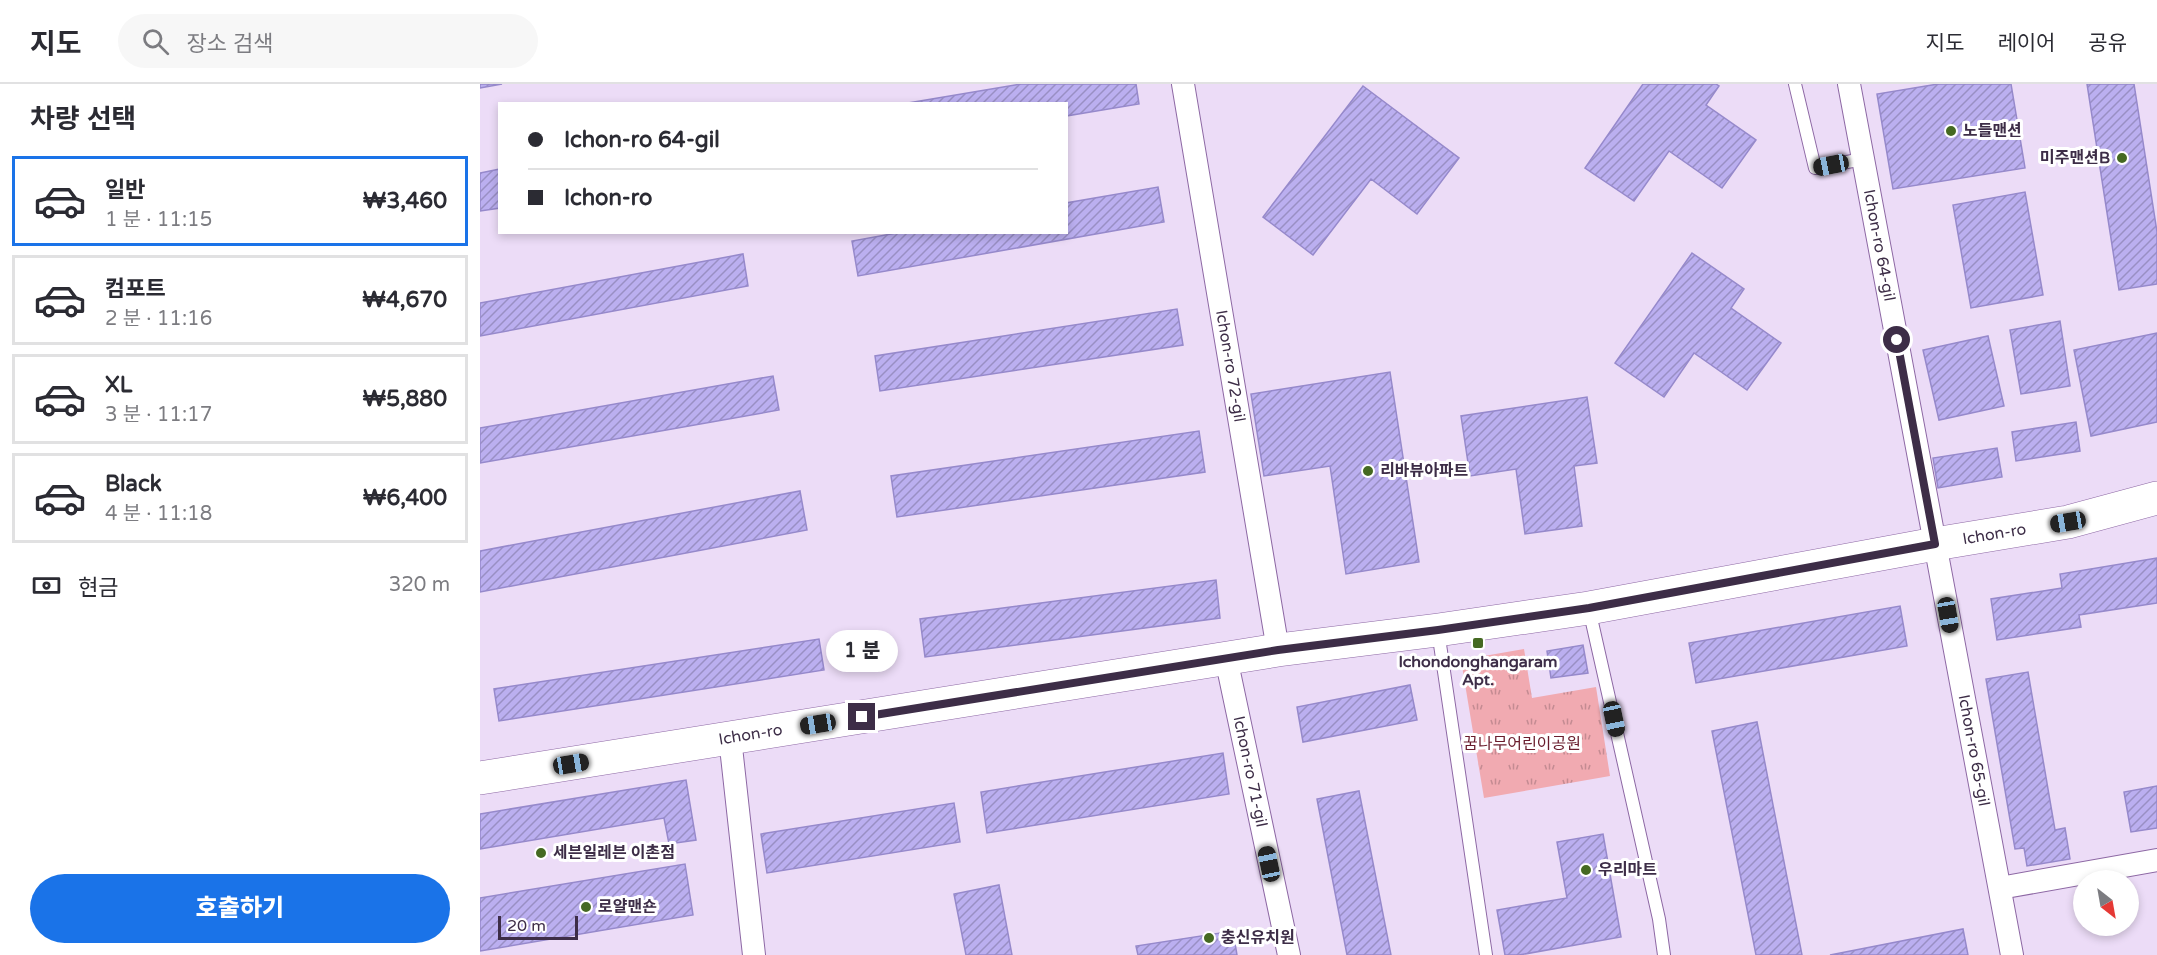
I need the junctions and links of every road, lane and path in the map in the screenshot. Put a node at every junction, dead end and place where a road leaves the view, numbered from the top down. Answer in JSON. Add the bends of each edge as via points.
{"nodes":[{"id":1,"x":1183,"y":84,"type":"edge"},
{"id":2,"x":1795,"y":84,"type":"edge"},
{"id":3,"x":1849,"y":84,"type":"edge"},
{"id":4,"x":1863,"y":159,"type":"junction"},
{"id":5,"x":2157,"y":498,"type":"edge"},
{"id":6,"x":1935,"y":545,"type":"junction"},
{"id":7,"x":1589,"y":608,"type":"junction"},
{"id":8,"x":1438,"y":630,"type":"junction"},
{"id":9,"x":1278,"y":650,"type":"junction"},
{"id":10,"x":1226,"y":658,"type":"junction"},
{"id":11,"x":730,"y":738,"type":"junction"},
{"id":12,"x":480,"y":778,"type":"edge"},
{"id":13,"x":2157,"y":860,"type":"edge"},
{"id":14,"x":2000,"y":888,"type":"junction"},
{"id":15,"x":754,"y":955,"type":"edge"},
{"id":16,"x":1289,"y":955,"type":"edge"},
{"id":17,"x":1486,"y":955,"type":"edge"},
{"id":18,"x":1664,"y":955,"type":"edge"},
{"id":19,"x":2012,"y":955,"type":"edge"}],
"edges":[{"from":1,"to":9,"type":"street","name":"Ichon-ro 72-gil"},
{"from":2,"to":4,"type":"lane","via":[[1815,168]]},
{"from":3,"to":4,"type":"street","name":"Ichon-ro 64-gil"},
{"from":4,"to":6,"type":"street","name":"Ichon-ro 64-gil"},
{"from":5,"to":6,"type":"street","name":"Ichon-ro","via":[[2068,522]]},
{"from":6,"to":7,"type":"street","name":"Ichon-ro"},
{"from":6,"to":14,"type":"street","name":"Ichon-ro 65-gil"},
{"from":7,"to":8,"type":"street","name":"Ichon-ro"},
{"from":7,"to":18,"type":"lane"},
{"from":8,"to":9,"type":"street","name":"Ichon-ro"},
{"from":8,"to":17,"type":"lane"},
{"from":9,"to":10,"type":"street","name":"Ichon-ro"},
{"from":10,"to":11,"type":"street","name":"Ichon-ro"},
{"from":10,"to":16,"type":"street","name":"Ichon-ro 71-gil"},
{"from":11,"to":12,"type":"street","name":"Ichon-ro"},
{"from":11,"to":15,"type":"street"},
{"from":13,"to":14,"type":"street"},
{"from":14,"to":19,"type":"street","name":"Ichon-ro 65-gil"}]}
